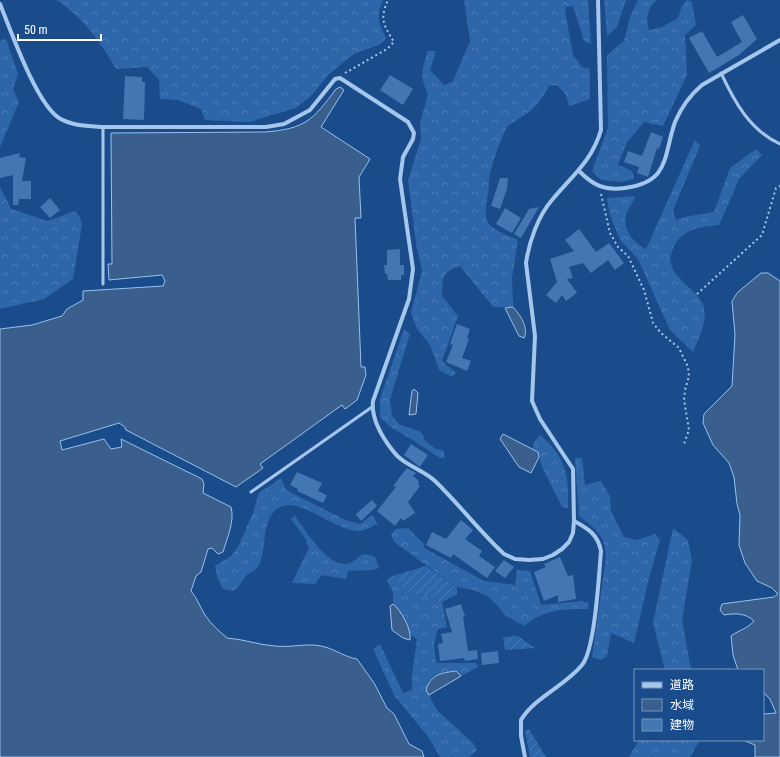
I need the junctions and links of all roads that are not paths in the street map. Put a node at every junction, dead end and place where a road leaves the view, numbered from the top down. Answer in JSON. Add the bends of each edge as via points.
{"nodes":[{"id":1,"x":598,"y":0,"type":"edge"},
{"id":2,"x":0,"y":4,"type":"edge"},
{"id":3,"x":780,"y":40,"type":"edge"},
{"id":4,"x":721,"y":74,"type":"junction"},
{"id":5,"x":103,"y":127,"type":"junction"},
{"id":6,"x":780,"y":144,"type":"edge"},
{"id":7,"x":579,"y":171,"type":"junction"},
{"id":8,"x":103,"y":284,"type":"dead end"},
{"id":9,"x":372,"y":407,"type":"junction"},
{"id":10,"x":252,"y":492,"type":"dead end"},
{"id":11,"x":574,"y":521,"type":"junction"},
{"id":12,"x":525,"y":757,"type":"edge"}],
"edges":[{"from":1,"to":7,"type":"street","via":[[601,130],[597,145]]},
{"from":2,"to":5,"type":"street","via":[[38,94],[48,108],[68,123]]},
{"from":3,"to":4,"type":"street"},
{"from":4,"to":6,"type":"lane","via":[[747,120],[770,140]]},
{"from":4,"to":7,"type":"street","via":[[691,95],[676,122],[666,161],[660,173],[651,181],[631,188],[609,189],[590,182]]},
{"from":5,"to":8,"type":"lane"},
{"from":5,"to":9,"type":"street","via":[[266,127],[284,124],[310,110],[334,80],[340,78],[408,122],[414,133],[403,157],[400,179],[413,282],[410,299]]},
{"from":7,"to":11,"type":"street","via":[[551,201],[542,215],[526,262],[535,336],[532,401],[540,419],[573,469]]},
{"from":9,"to":10,"type":"lane"},
{"from":9,"to":11,"type":"street","via":[[377,425],[393,451],[402,460],[434,480],[504,554],[515,559],[529,560],[553,555],[569,542]]},
{"from":11,"to":12,"type":"street","via":[[594,534],[599,540],[601,552],[592,635],[582,666],[536,703],[521,720]]}]}
